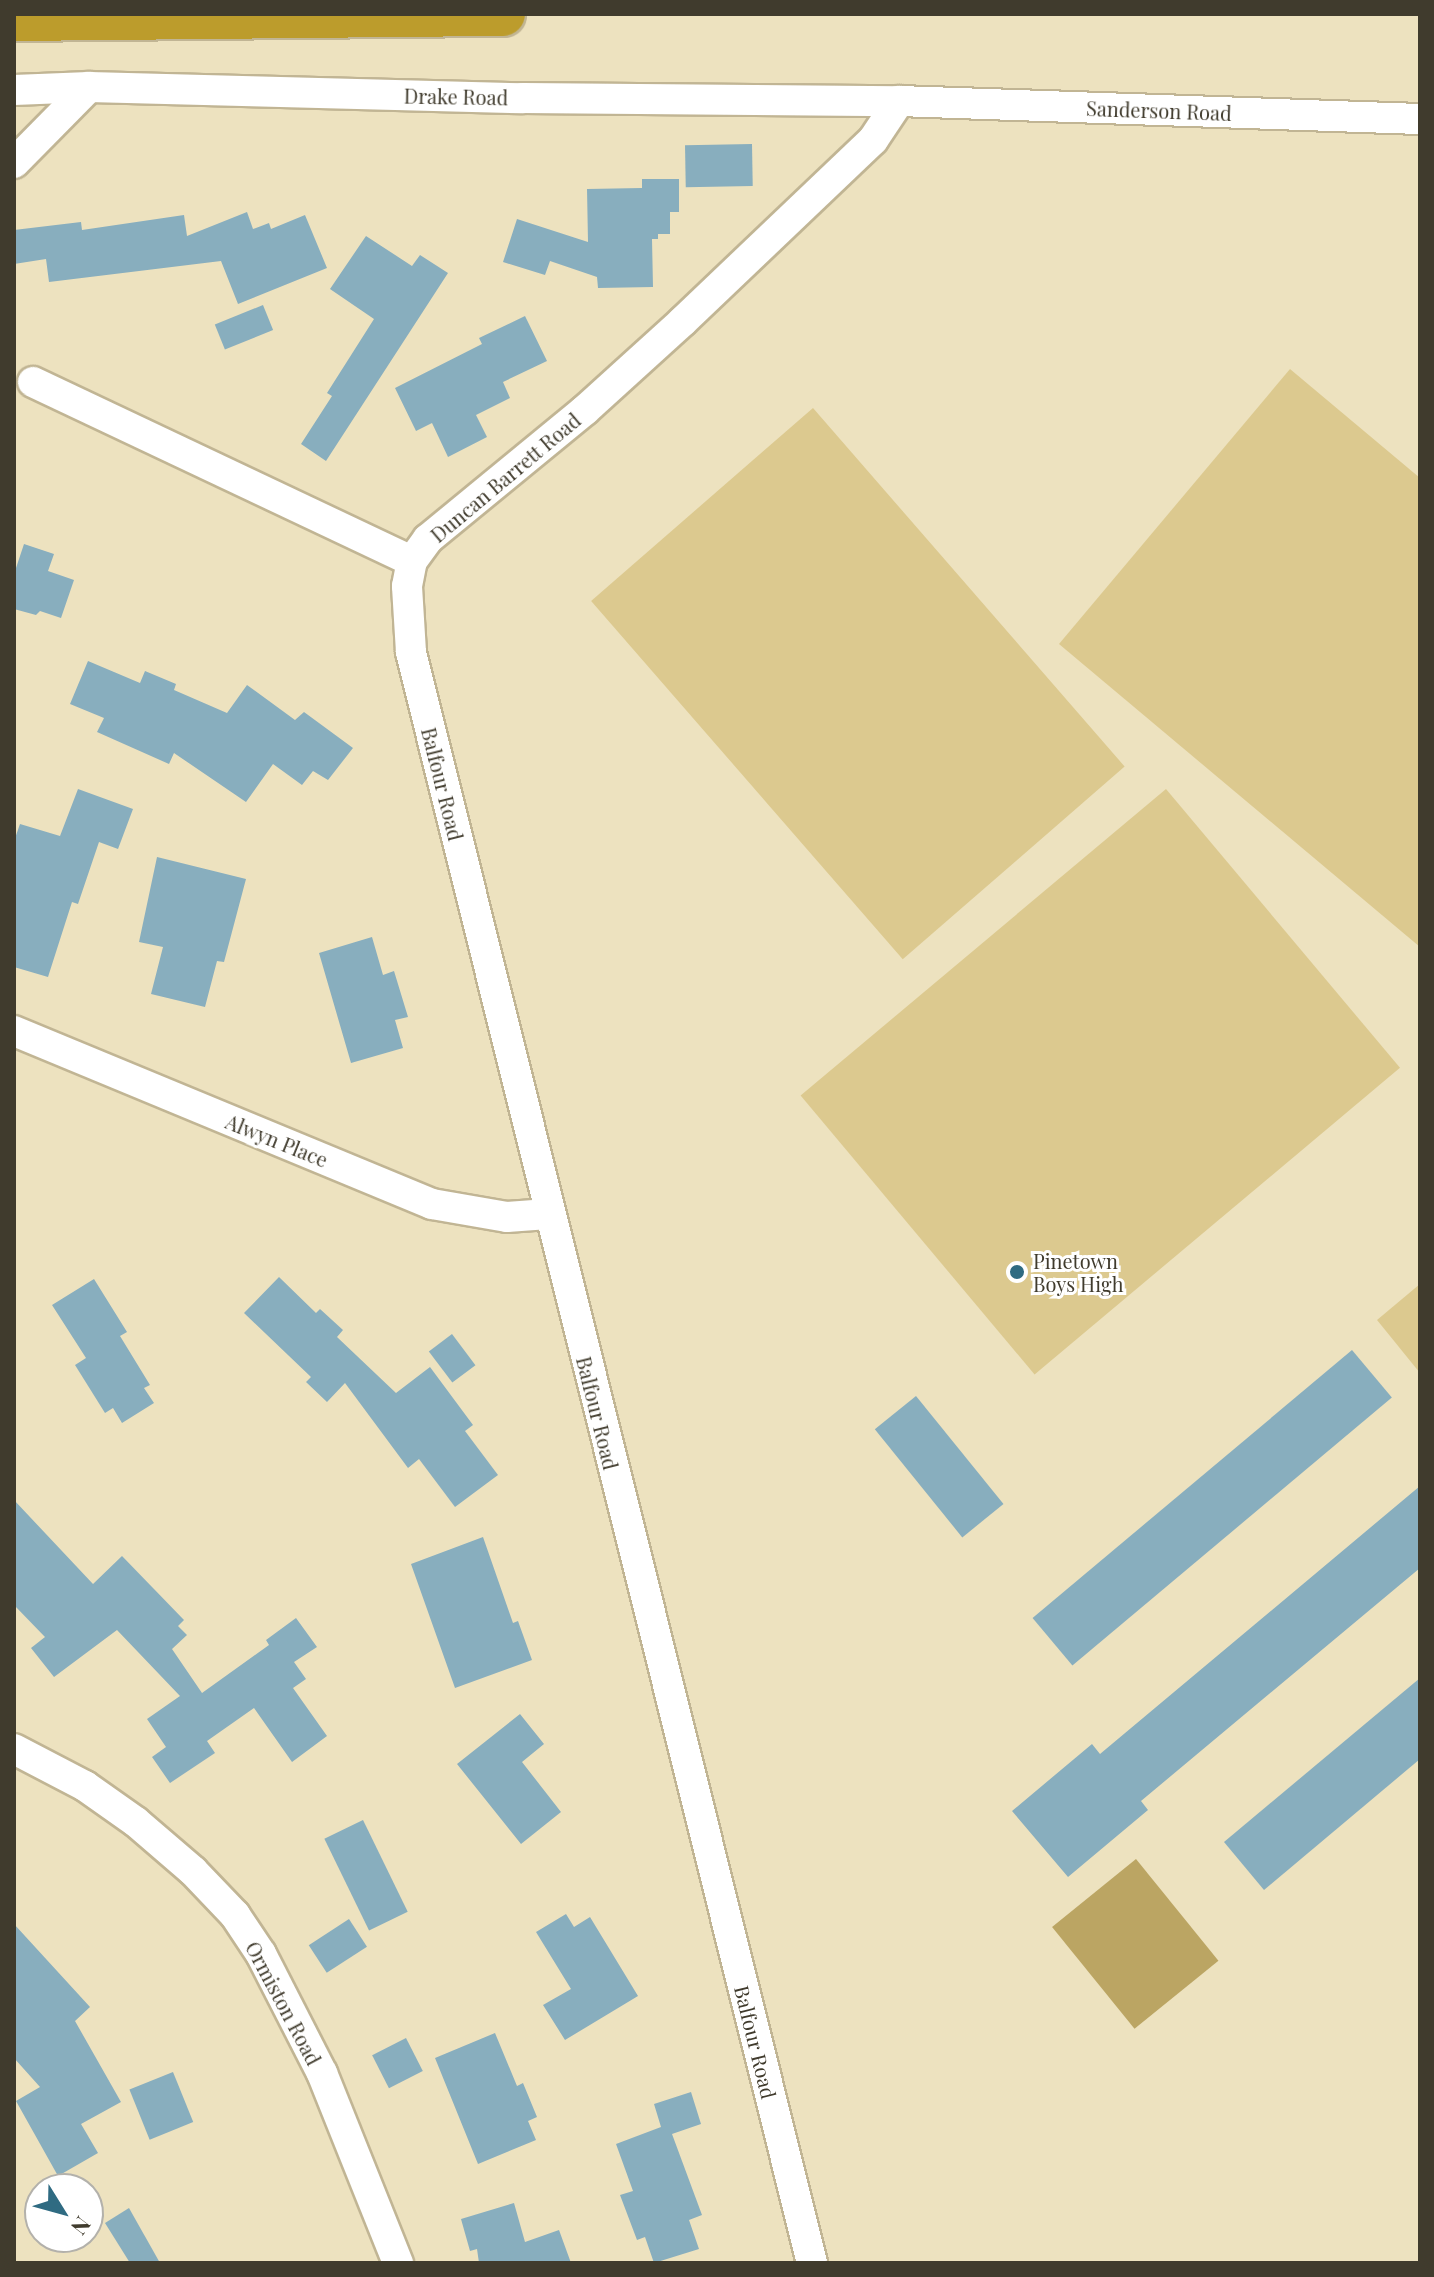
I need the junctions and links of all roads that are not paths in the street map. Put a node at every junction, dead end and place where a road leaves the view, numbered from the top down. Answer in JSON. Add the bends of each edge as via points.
{"nodes":[{"id":1,"x":503,"y":14,"type":"edge"},
{"id":2,"x":14,"y":19,"type":"edge"},
{"id":3,"x":89,"y":87,"type":"junction"},
{"id":4,"x":14,"y":90,"type":"edge"},
{"id":5,"x":899,"y":101,"type":"junction"},
{"id":6,"x":1420,"y":119,"type":"edge"},
{"id":7,"x":14,"y":163,"type":"edge"},
{"id":8,"x":33,"y":382,"type":"dead end"},
{"id":9,"x":412,"y":561,"type":"junction"},
{"id":10,"x":14,"y":1031,"type":"edge"},
{"id":11,"x":548,"y":1214,"type":"junction"},
{"id":12,"x":14,"y":1749,"type":"edge"},
{"id":13,"x":398,"y":2263,"type":"edge"},
{"id":14,"x":812,"y":2263,"type":"edge"}],
"edges":[{"from":1,"to":2,"type":"highway"},
{"from":3,"to":4,"type":"street","name":"Drake Road"},
{"from":3,"to":5,"type":"street","name":"Drake Road"},
{"from":3,"to":7,"type":"street"},
{"from":5,"to":6,"type":"street","name":"Sanderson Road"},
{"from":5,"to":9,"type":"street","name":"Duncan Barrett Road","via":[[873,140],[683,321],[585,410],[438,530]]},
{"from":8,"to":9,"type":"street"},
{"from":9,"to":11,"type":"street","name":"Balfour Road","via":[[406,600],[411,652]]},
{"from":10,"to":11,"type":"street","name":"Alwyn Place","via":[[432,1204],[507,1217]]},
{"from":11,"to":14,"type":"street","name":"Balfour Road"},
{"from":12,"to":13,"type":"street","name":"Ormiston Road","via":[[85,1786],[136,1822],[235,1915],[322,2073]]}]}
